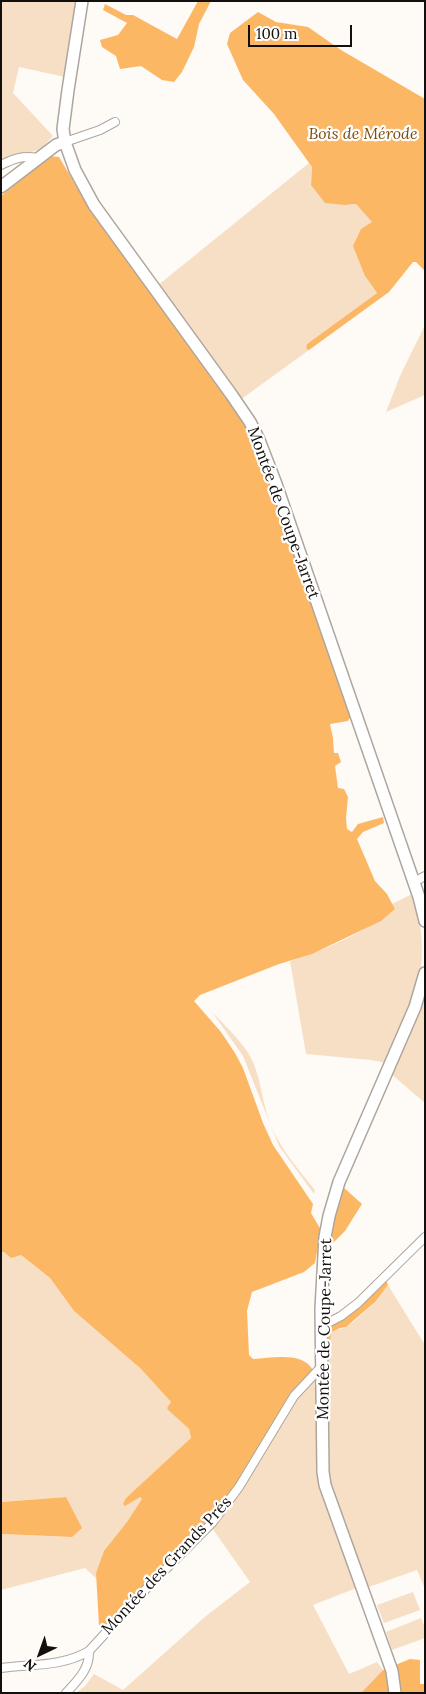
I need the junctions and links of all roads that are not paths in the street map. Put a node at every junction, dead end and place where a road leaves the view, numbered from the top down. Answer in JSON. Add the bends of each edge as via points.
{"nodes":[{"id":1,"x":82,"y":1,"type":"edge"},
{"id":2,"x":115,"y":122,"type":"dead end"},
{"id":3,"x":66,"y":142,"type":"junction"},
{"id":4,"x":37,"y":158,"type":"junction"},
{"id":5,"x":1,"y":165,"type":"edge"},
{"id":6,"x":1,"y":187,"type":"edge"},
{"id":7,"x":425,"y":876,"type":"edge"},
{"id":8,"x":414,"y":882,"type":"junction"},
{"id":9,"x":425,"y":921,"type":"edge"},
{"id":10,"x":425,"y":973,"type":"edge"},
{"id":11,"x":425,"y":1238,"type":"edge"},
{"id":12,"x":322,"y":1326,"type":"junction"},
{"id":13,"x":322,"y":1366,"type":"junction"},
{"id":14,"x":89,"y":1651,"type":"junction"},
{"id":15,"x":1,"y":1668,"type":"edge"},
{"id":16,"x":66,"y":1693,"type":"edge"},
{"id":17,"x":395,"y":1693,"type":"edge"}],
"edges":[{"from":1,"to":3,"type":"main road","name":"Montée de Coupe-Jarret","via":[[64,117]]},
{"from":2,"to":3,"type":"street"},
{"from":3,"to":4,"type":"main road","via":[[56,144]]},
{"from":3,"to":8,"type":"main road","name":"Montée de Coupe-Jarret","via":[[79,179],[94,205],[257,435]]},
{"from":4,"to":5,"type":"street","via":[[27,156]]},
{"from":4,"to":6,"type":"main road"},
{"from":7,"to":8,"type":"street"},
{"from":8,"to":9,"type":"main road","name":"Montée de Coupe-Jarret"},
{"from":10,"to":12,"type":"main road","name":"Montée de Coupe-Jarret","via":[[415,1007],[333,1199],[325,1237]]},
{"from":11,"to":12,"type":"street","via":[[358,1303]]},
{"from":12,"to":13,"type":"main road","name":"Montée de Coupe-Jarret"},
{"from":13,"to":14,"type":"street","name":"Montée des Grands Prés","via":[[294,1396],[239,1487],[212,1523]]},
{"from":13,"to":17,"type":"main road","name":"Montée de Coupe-Jarret","via":[[325,1484],[392,1671]]},
{"from":14,"to":15,"type":"street","via":[[51,1664]]},
{"from":14,"to":16,"type":"street","name":"Montée des Grands Prés","via":[[88,1664]]}]}
